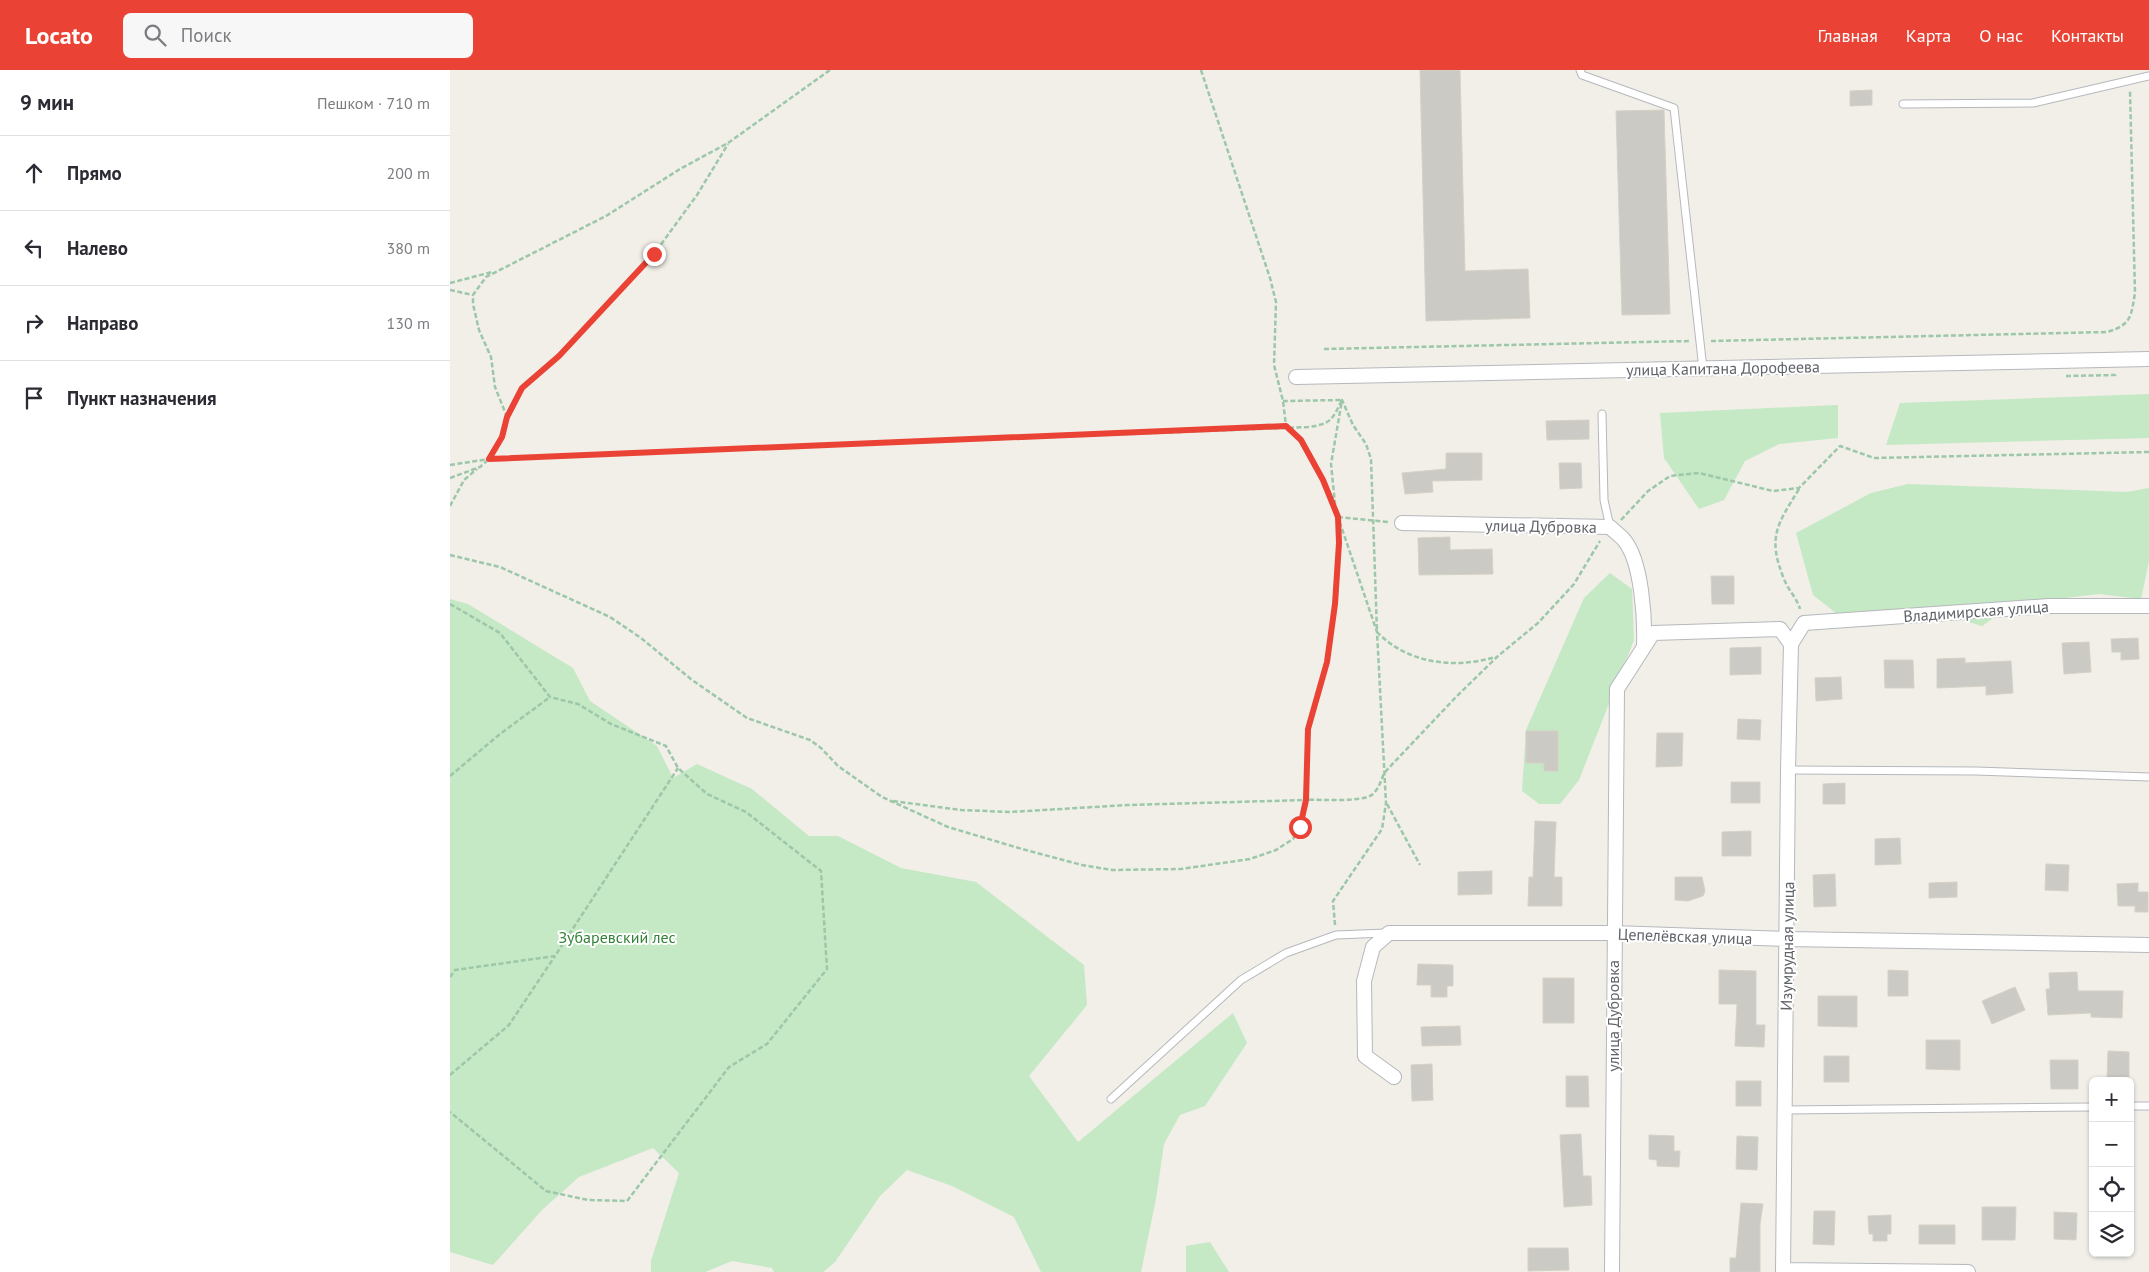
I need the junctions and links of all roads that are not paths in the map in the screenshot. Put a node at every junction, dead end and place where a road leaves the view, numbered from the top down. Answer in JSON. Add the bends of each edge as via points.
{"nodes":[{"id":1,"x":1580,"y":70,"type":"edge"},
{"id":2,"x":2149,"y":76,"type":"edge"},
{"id":3,"x":1903,"y":104,"type":"dead end"},
{"id":4,"x":2149,"y":359,"type":"edge"},
{"id":5,"x":1703,"y":369,"type":"junction"},
{"id":6,"x":1296,"y":377,"type":"dead end"},
{"id":7,"x":1602,"y":414,"type":"dead end"},
{"id":8,"x":1402,"y":523,"type":"road end"},
{"id":9,"x":1610,"y":527,"type":"junction"},
{"id":10,"x":2149,"y":606,"type":"edge"},
{"id":11,"x":1791,"y":644,"type":"junction"},
{"id":12,"x":1644,"y":647,"type":"junction"},
{"id":13,"x":1788,"y":770,"type":"junction"},
{"id":14,"x":2149,"y":777,"type":"edge"},
{"id":15,"x":1388,"y":933,"type":"junction"},
{"id":16,"x":1614,"y":933,"type":"junction"},
{"id":17,"x":1787,"y":940,"type":"junction"},
{"id":18,"x":2149,"y":945,"type":"edge"},
{"id":19,"x":1394,"y":1077,"type":"dead end"},
{"id":20,"x":1111,"y":1099,"type":"dead end"},
{"id":21,"x":2134,"y":1106,"type":"edge"},
{"id":22,"x":2149,"y":1106,"type":"edge"},
{"id":23,"x":2089,"y":1107,"type":"edge"},
{"id":24,"x":1785,"y":1110,"type":"junction"},
{"id":25,"x":1783,"y":1271,"type":"edge"},
{"id":26,"x":1612,"y":1272,"type":"edge"},
{"id":27,"x":1968,"y":1272,"type":"edge"}],
"edges":[{"from":1,"to":5,"type":"lane","via":[[1582,75],[1674,108]]},
{"from":2,"to":3,"type":"lane","via":[[2034,103]]},
{"from":4,"to":5,"type":"street","name":"улица Капитана Дорофеева"},
{"from":5,"to":6,"type":"street","name":"улица Капитана Дорофеева"},
{"from":7,"to":9,"type":"lane","via":[[1604,500]]},
{"from":8,"to":9,"type":"street","name":"улица Дубровка"},
{"from":9,"to":12,"type":"street","name":"улица Дубровка","via":[[1626,541],[1638,572],[1645,622]]},
{"from":10,"to":11,"type":"street","name":"Владимирская улица","via":[[2049,606],[1804,623]]},
{"from":11,"to":12,"type":"street","name":"улица Дубровка","via":[[1780,629],[1653,632]]},
{"from":11,"to":13,"type":"street","name":"Изумрудная улица"},
{"from":12,"to":16,"type":"street","name":"улица Дубровка","via":[[1618,689]]},
{"from":13,"to":14,"type":"lane","via":[[1976,770]]},
{"from":13,"to":17,"type":"street","name":"Изумрудная улица"},
{"from":15,"to":16,"type":"street","name":"Цепелёвская улица"},
{"from":15,"to":19,"type":"street","via":[[1373,947],[1364,981],[1365,1056]]},
{"from":15,"to":20,"type":"lane","via":[[1336,935],[1286,953],[1241,980]]},
{"from":16,"to":17,"type":"street","name":"Цепелёвская улица"},
{"from":16,"to":26,"type":"street","name":"улица Дубровка"},
{"from":17,"to":18,"type":"street","name":"Цепелёвская улица"},
{"from":17,"to":24,"type":"street","name":"Изумрудная улица"},
{"from":21,"to":22,"type":"lane"},
{"from":23,"to":24,"type":"lane"},
{"from":24,"to":25,"type":"street","name":"Изумрудная улица"},
{"from":25,"to":27,"type":"street"}]}
